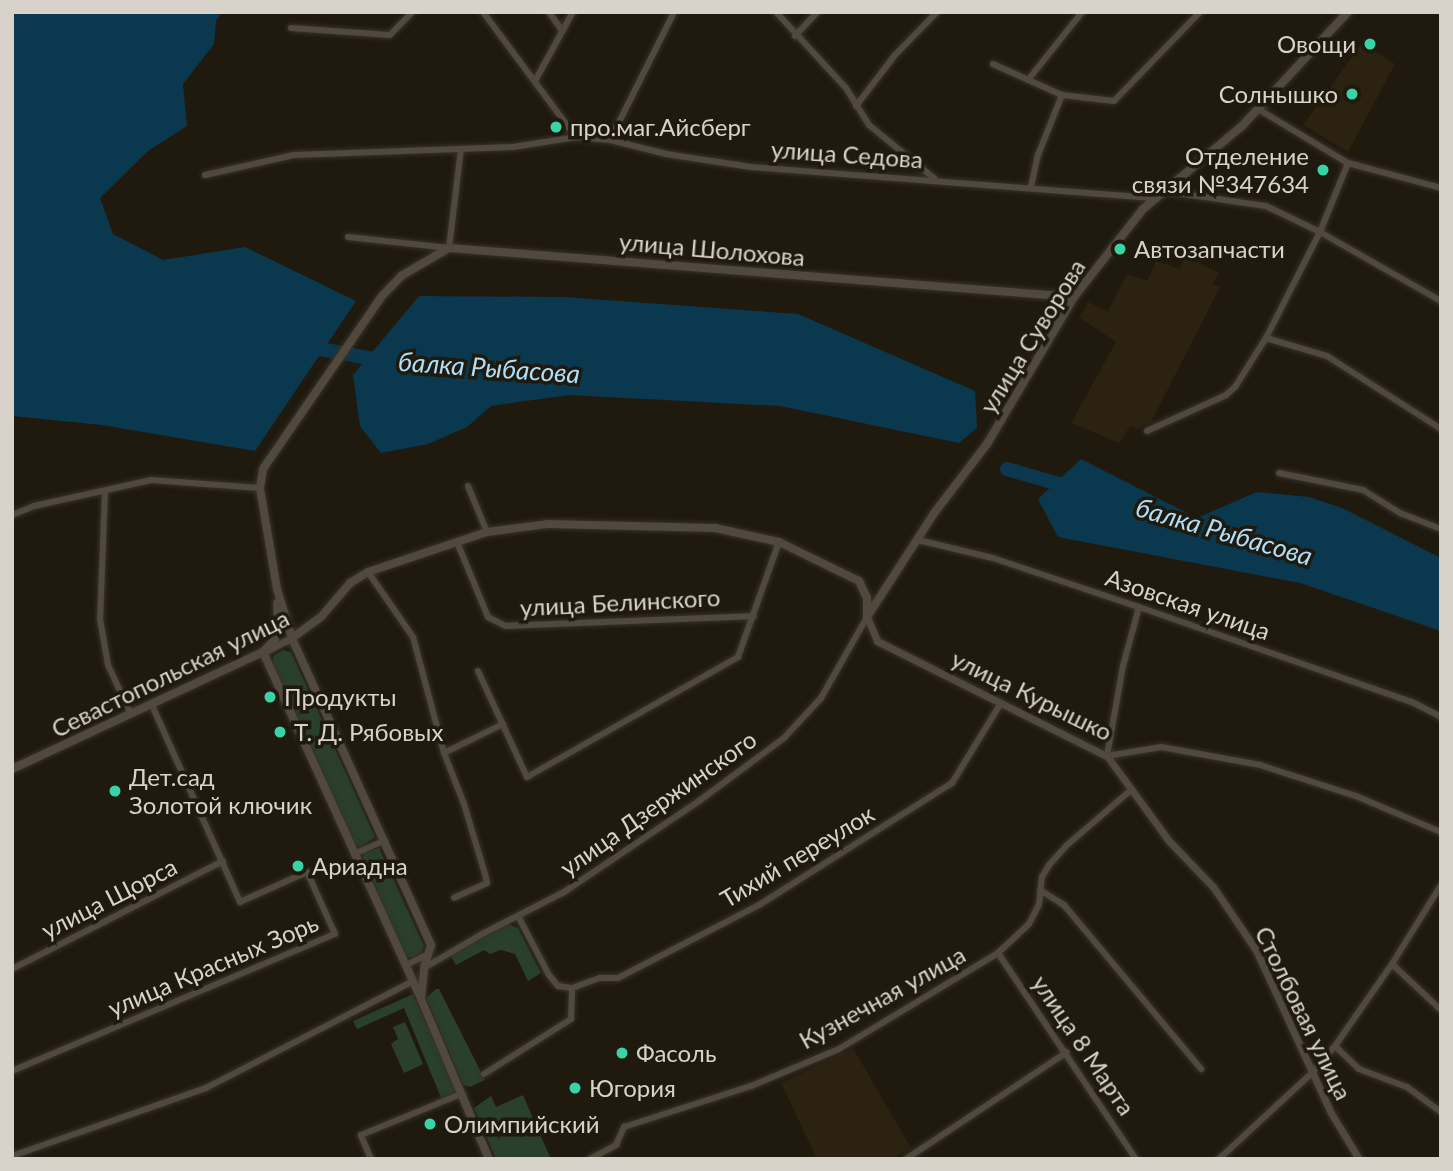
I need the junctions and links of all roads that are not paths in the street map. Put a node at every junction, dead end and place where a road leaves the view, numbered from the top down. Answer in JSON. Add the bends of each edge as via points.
{"nodes":[{"id":1,"x":412,"y":12,"type":"edge"},
{"id":2,"x":482,"y":12,"type":"edge"},
{"id":3,"x":549,"y":12,"type":"edge"},
{"id":4,"x":573,"y":12,"type":"edge"},
{"id":5,"x":674,"y":12,"type":"edge"},
{"id":6,"x":776,"y":12,"type":"edge"},
{"id":7,"x":817,"y":12,"type":"edge"},
{"id":8,"x":937,"y":12,"type":"edge"},
{"id":9,"x":1082,"y":12,"type":"edge"},
{"id":10,"x":1200,"y":12,"type":"edge"},
{"id":11,"x":1348,"y":12,"type":"edge"},
{"id":12,"x":291,"y":28,"type":"dead end"},
{"id":13,"x":561,"y":29,"type":"junction"},
{"id":14,"x":795,"y":36,"type":"junction"},
{"id":15,"x":993,"y":64,"type":"dead end"},
{"id":16,"x":1028,"y":80,"type":"junction"},
{"id":17,"x":535,"y":81,"type":"junction"},
{"id":18,"x":1062,"y":96,"type":"junction"},
{"id":19,"x":856,"y":106,"type":"junction"},
{"id":20,"x":1258,"y":109,"type":"junction"},
{"id":21,"x":576,"y":136,"type":"junction"},
{"id":22,"x":610,"y":140,"type":"junction"},
{"id":23,"x":461,"y":149,"type":"junction"},
{"id":24,"x":1348,"y":163,"type":"junction"},
{"id":25,"x":205,"y":176,"type":"dead end"},
{"id":26,"x":935,"y":179,"type":"junction"},
{"id":27,"x":1031,"y":187,"type":"junction"},
{"id":28,"x":1441,"y":188,"type":"edge"},
{"id":29,"x":1164,"y":191,"type":"junction"},
{"id":30,"x":1156,"y":198,"type":"junction"},
{"id":31,"x":1320,"y":232,"type":"junction"},
{"id":32,"x":348,"y":237,"type":"dead end"},
{"id":33,"x":449,"y":248,"type":"junction"},
{"id":34,"x":1074,"y":298,"type":"junction"},
{"id":35,"x":1441,"y":301,"type":"edge"},
{"id":36,"x":1266,"y":338,"type":"junction"},
{"id":37,"x":1441,"y":429,"type":"edge"},
{"id":38,"x":1147,"y":431,"type":"dead end"},
{"id":39,"x":1279,"y":473,"type":"dead end"},
{"id":40,"x":468,"y":486,"type":"dead end"},
{"id":41,"x":260,"y":488,"type":"junction"},
{"id":42,"x":105,"y":491,"type":"junction"},
{"id":43,"x":12,"y":515,"type":"edge"},
{"id":44,"x":1441,"y":529,"type":"edge"},
{"id":45,"x":487,"y":532,"type":"junction"},
{"id":46,"x":918,"y":540,"type":"junction"},
{"id":47,"x":457,"y":542,"type":"junction"},
{"id":48,"x":779,"y":542,"type":"junction"},
{"id":49,"x":368,"y":572,"type":"junction"},
{"id":50,"x":277,"y":589,"type":"junction"},
{"id":51,"x":1139,"y":607,"type":"junction"},
{"id":52,"x":754,"y":615,"type":"junction"},
{"id":53,"x":867,"y":617,"type":"junction"},
{"id":54,"x":292,"y":638,"type":"junction"},
{"id":55,"x":263,"y":652,"type":"junction"},
{"id":56,"x":478,"y":671,"type":"dead end"},
{"id":57,"x":1001,"y":703,"type":"junction"},
{"id":58,"x":152,"y":705,"type":"junction"},
{"id":59,"x":131,"y":714,"type":"junction"},
{"id":60,"x":1441,"y":717,"type":"edge"},
{"id":61,"x":503,"y":724,"type":"junction"},
{"id":62,"x":444,"y":753,"type":"junction"},
{"id":63,"x":1107,"y":756,"type":"junction"},
{"id":64,"x":12,"y":769,"type":"edge"},
{"id":65,"x":1132,"y":790,"type":"junction"},
{"id":66,"x":1441,"y":832,"type":"edge"},
{"id":67,"x":384,"y":840,"type":"junction"},
{"id":68,"x":354,"y":854,"type":"junction"},
{"id":69,"x":223,"y":861,"type":"junction"},
{"id":70,"x":1441,"y":885,"type":"edge"},
{"id":71,"x":1040,"y":890,"type":"junction"},
{"id":72,"x":454,"y":898,"type":"dead end"},
{"id":73,"x":518,"y":916,"type":"junction"},
{"id":74,"x":998,"y":953,"type":"junction"},
{"id":75,"x":430,"y":954,"type":"junction"},
{"id":76,"x":1392,"y":964,"type":"junction"},
{"id":77,"x":405,"y":965,"type":"junction"},
{"id":78,"x":12,"y":968,"type":"edge"},
{"id":79,"x":424,"y":968,"type":"junction"},
{"id":80,"x":413,"y":981,"type":"junction"},
{"id":81,"x":572,"y":988,"type":"junction"},
{"id":82,"x":421,"y":999,"type":"junction"},
{"id":83,"x":1441,"y":1010,"type":"edge"},
{"id":84,"x":1335,"y":1046,"type":"junction"},
{"id":85,"x":1067,"y":1052,"type":"junction"},
{"id":86,"x":1201,"y":1069,"type":"dead end"},
{"id":87,"x":12,"y":1071,"type":"edge"},
{"id":88,"x":1313,"y":1072,"type":"junction"},
{"id":89,"x":484,"y":1074,"type":"dead end"},
{"id":90,"x":461,"y":1094,"type":"junction"},
{"id":91,"x":1441,"y":1112,"type":"edge"},
{"id":92,"x":12,"y":1156,"type":"edge"},
{"id":93,"x":1220,"y":1158,"type":"edge"},
{"id":94,"x":372,"y":1159,"type":"edge"},
{"id":95,"x":489,"y":1159,"type":"edge"},
{"id":96,"x":590,"y":1159,"type":"edge"},
{"id":97,"x":906,"y":1159,"type":"edge"},
{"id":98,"x":1136,"y":1159,"type":"edge"},
{"id":99,"x":1359,"y":1159,"type":"edge"}],
"edges":[{"from":1,"to":12,"type":"street","via":[[390,35]]},
{"from":2,"to":17,"type":"street"},
{"from":3,"to":13,"type":"street"},
{"from":4,"to":13,"type":"street"},
{"from":5,"to":22,"type":"street"},
{"from":6,"to":14,"type":"street"},
{"from":7,"to":14,"type":"street"},
{"from":8,"to":19,"type":"street","via":[[895,55]]},
{"from":9,"to":16,"type":"street"},
{"from":10,"to":18,"type":"street","via":[[1114,101]]},
{"from":11,"to":20,"type":"main road","name":"улица Суворова"},
{"from":13,"to":17,"type":"street"},
{"from":14,"to":19,"type":"street","via":[[846,88]]},
{"from":15,"to":16,"type":"street"},
{"from":16,"to":18,"type":"street"},
{"from":17,"to":21,"type":"street"},
{"from":18,"to":27,"type":"street","via":[[1038,155]]},
{"from":19,"to":26,"type":"street","via":[[869,125]]},
{"from":20,"to":24,"type":"street"},
{"from":20,"to":29,"type":"main road","name":"улица Суворова"},
{"from":21,"to":22,"type":"street","name":"улица Седова"},
{"from":21,"to":23,"type":"street","name":"улица Седова","via":[[513,147]]},
{"from":22,"to":26,"type":"street","name":"улица Седова","via":[[751,167]]},
{"from":23,"to":25,"type":"street","name":"улица Седова","via":[[294,155]]},
{"from":23,"to":33,"type":"street"},
{"from":24,"to":28,"type":"street"},
{"from":24,"to":31,"type":"street"},
{"from":26,"to":27,"type":"street","name":"улица Седова"},
{"from":27,"to":30,"type":"street","name":"улица Седова"},
{"from":29,"to":30,"type":"main road","name":"улица Суворова"},
{"from":29,"to":31,"type":"street","via":[[1266,205]]},
{"from":30,"to":34,"type":"main road","name":"улица Суворова"},
{"from":31,"to":35,"type":"street"},
{"from":31,"to":36,"type":"street"},
{"from":32,"to":33,"type":"street","name":"улица Шолохова"},
{"from":33,"to":34,"type":"main road","name":"улица Шолохова"},
{"from":33,"to":41,"type":"main road","via":[[401,276],[382,296],[263,469]]},
{"from":34,"to":46,"type":"main road","name":"улица Суворова","via":[[988,444],[934,512]]},
{"from":36,"to":37,"type":"street","via":[[1327,356]]},
{"from":36,"to":38,"type":"street","via":[[1226,395]]},
{"from":39,"to":44,"type":"street","via":[[1363,490],[1400,513]]},
{"from":40,"to":45,"type":"street"},
{"from":41,"to":42,"type":"street","via":[[151,480]]},
{"from":41,"to":50,"type":"main road"},
{"from":42,"to":43,"type":"street"},
{"from":42,"to":59,"type":"street","via":[[100,619],[108,665]]},
{"from":45,"to":47,"type":"main road","name":"Севастопольская улица"},
{"from":45,"to":48,"type":"main road","name":"Севастопольская улица","via":[[548,524],[652,524],[715,528]]},
{"from":46,"to":51,"type":"street","name":"Азовская улица","via":[[993,558]]},
{"from":46,"to":53,"type":"main road","name":"улица Суворова"},
{"from":47,"to":49,"type":"main road","name":"Севастопольская улица"},
{"from":47,"to":52,"type":"street","name":"улица Белинского","via":[[488,617],[506,626]]},
{"from":48,"to":52,"type":"street"},
{"from":48,"to":53,"type":"main road","name":"Севастопольская улица","via":[[859,581],[867,598]]},
{"from":49,"to":54,"type":"main road","name":"Севастопольская улица"},
{"from":49,"to":62,"type":"street","via":[[413,637]]},
{"from":50,"to":54,"type":"main road"},
{"from":50,"to":55,"type":"main road","via":[[275,639]]},
{"from":51,"to":60,"type":"street","name":"Азовская улица","via":[[1412,702]]},
{"from":51,"to":63,"type":"street"},
{"from":52,"to":61,"type":"street","via":[[738,657],[726,667],[527,777]]},
{"from":53,"to":57,"type":"street","name":"улица Курышко","via":[[877,641]]},
{"from":53,"to":73,"type":"street","name":"улица Дзержинского","via":[[821,698],[784,738],[564,892]]},
{"from":54,"to":55,"type":"street","name":"Севастопольская улица"},
{"from":54,"to":67,"type":"main road"},
{"from":55,"to":58,"type":"main road","name":"Севастопольская улица"},
{"from":55,"to":68,"type":"main road"},
{"from":56,"to":61,"type":"street"},
{"from":57,"to":63,"type":"street","name":"улица Курышко"},
{"from":57,"to":81,"type":"street","name":"Тихий переулок","via":[[952,783],[759,905],[618,978],[600,978]]},
{"from":58,"to":59,"type":"main road","name":"Севастопольская улица"},
{"from":58,"to":69,"type":"street"},
{"from":59,"to":64,"type":"main road","name":"Севастопольская улица"},
{"from":61,"to":62,"type":"street"},
{"from":62,"to":72,"type":"street","via":[[487,883]]},
{"from":63,"to":65,"type":"street","name":"Столбовая улица"},
{"from":63,"to":66,"type":"street","name":"улица Курышко","via":[[1161,747],[1260,765],[1356,796]]},
{"from":65,"to":71,"type":"street","name":"Кузнечная улица","via":[[1067,845],[1049,865]]},
{"from":65,"to":88,"type":"street","name":"Столбовая улица","via":[[1169,841],[1214,888],[1256,950]]},
{"from":67,"to":68,"type":"street"},
{"from":67,"to":75,"type":"main road","via":[[431,945]]},
{"from":68,"to":77,"type":"main road"},
{"from":69,"to":78,"type":"street","name":"улица Щорса"},
{"from":69,"to":87,"type":"street","name":"улица Красных Зорь","via":[[240,902],[307,872],[335,934]]},
{"from":70,"to":76,"type":"street"},
{"from":71,"to":74,"type":"street","name":"Кузнечная улица","via":[[1030,924]]},
{"from":71,"to":86,"type":"street","via":[[1064,905]]},
{"from":73,"to":79,"type":"street","name":"улица Дзержинского"},
{"from":73,"to":81,"type":"street","via":[[549,975],[558,986]]},
{"from":74,"to":85,"type":"street","name":"улица 8 Марта"},
{"from":74,"to":96,"type":"street","name":"Кузнечная улица","via":[[839,1049],[751,1086],[624,1127],[616,1145]]},
{"from":75,"to":77,"type":"street"},
{"from":75,"to":79,"type":"main road"},
{"from":76,"to":83,"type":"street"},
{"from":76,"to":84,"type":"street"},
{"from":77,"to":80,"type":"main road"},
{"from":79,"to":82,"type":"main road"},
{"from":80,"to":82,"type":"main road"},
{"from":80,"to":92,"type":"street","via":[[206,1088]]},
{"from":81,"to":89,"type":"street","via":[[571,1019]]},
{"from":82,"to":90,"type":"main road"},
{"from":84,"to":88,"type":"street"},
{"from":84,"to":91,"type":"street","via":[[1359,1069],[1407,1087]]},
{"from":85,"to":97,"type":"street"},
{"from":85,"to":98,"type":"street","name":"улица 8 Марта"},
{"from":88,"to":93,"type":"street"},
{"from":88,"to":99,"type":"street","name":"Столбовая улица"},
{"from":90,"to":94,"type":"street","via":[[361,1135]]},
{"from":90,"to":95,"type":"main road"}]}
